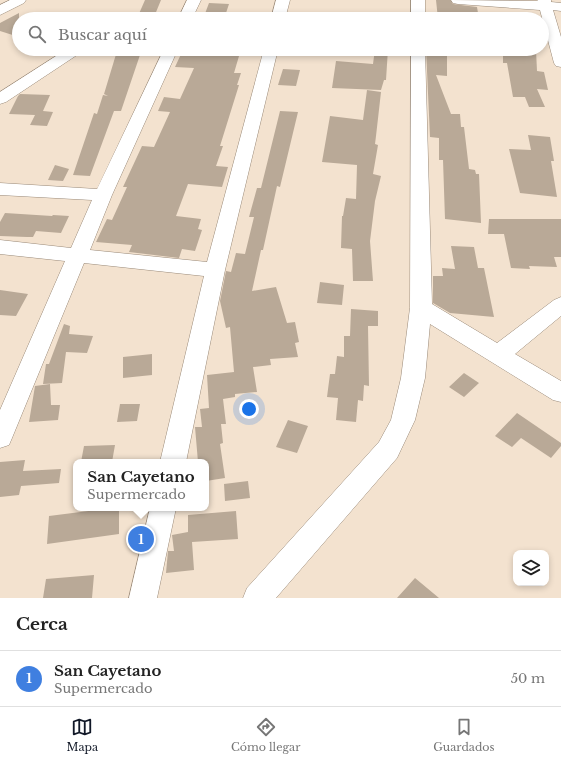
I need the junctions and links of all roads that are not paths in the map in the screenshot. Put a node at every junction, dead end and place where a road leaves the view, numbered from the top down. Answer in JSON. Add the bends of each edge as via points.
{"nodes":[{"id":1,"x":19,"y":0,"type":"edge"},
{"id":2,"x":194,"y":0,"type":"edge"},
{"id":3,"x":283,"y":0,"type":"edge"},
{"id":4,"x":418,"y":0,"type":"edge"},
{"id":5,"x":458,"y":0,"type":"edge"},
{"id":6,"x":545,"y":3,"type":"edge"},
{"id":7,"x":561,"y":8,"type":"edge"},
{"id":8,"x":0,"y":12,"type":"edge"},
{"id":9,"x":188,"y":12,"type":"edge"},
{"id":10,"x":280,"y":12,"type":"edge"},
{"id":11,"x":418,"y":12,"type":"edge"},
{"id":12,"x":549,"y":18,"type":"edge"},
{"id":13,"x":66,"y":56,"type":"edge"},
{"id":14,"x":168,"y":56,"type":"edge"},
{"id":15,"x":269,"y":56,"type":"edge"},
{"id":16,"x":418,"y":56,"type":"edge"},
{"id":17,"x":561,"y":63,"type":"edge"},
{"id":18,"x":0,"y":99,"type":"edge"},
{"id":19,"x":0,"y":189,"type":"edge"},
{"id":20,"x":103,"y":195,"type":"junction"},
{"id":21,"x":0,"y":247,"type":"edge"},
{"id":22,"x":76,"y":256,"type":"junction"},
{"id":23,"x":215,"y":270,"type":"junction"},
{"id":24,"x":561,"y":306,"type":"edge"},
{"id":25,"x":421,"y":308,"type":"junction"},
{"id":26,"x":498,"y":355,"type":"junction"},
{"id":27,"x":561,"y":393,"type":"edge"},
{"id":28,"x":0,"y":438,"type":"edge"},
{"id":29,"x":174,"y":459,"type":"edge"},
{"id":30,"x":162,"y":511,"type":"edge"},
{"id":31,"x":143,"y":598,"type":"edge"},
{"id":32,"x":257,"y":598,"type":"edge"}],
"edges":[{"from":1,"to":8,"type":"street"},
{"from":2,"to":9,"type":"street"},
{"from":3,"to":10,"type":"street"},
{"from":4,"to":11,"type":"street"},
{"from":5,"to":6,"type":"street"},
{"from":6,"to":7,"type":"street"},
{"from":12,"to":17,"type":"street"},
{"from":13,"to":18,"type":"street"},
{"from":14,"to":20,"type":"street"},
{"from":15,"to":23,"type":"street"},
{"from":16,"to":25,"type":"street"},
{"from":19,"to":20,"type":"street"},
{"from":20,"to":22,"type":"street"},
{"from":21,"to":22,"type":"street"},
{"from":22,"to":23,"type":"street"},
{"from":22,"to":28,"type":"street"},
{"from":23,"to":29,"type":"street"},
{"from":24,"to":26,"type":"street"},
{"from":25,"to":26,"type":"street"},
{"from":25,"to":32,"type":"street","via":[[413,378],[403,420],[388,450]]},
{"from":26,"to":27,"type":"street"},
{"from":30,"to":31,"type":"street"}]}
